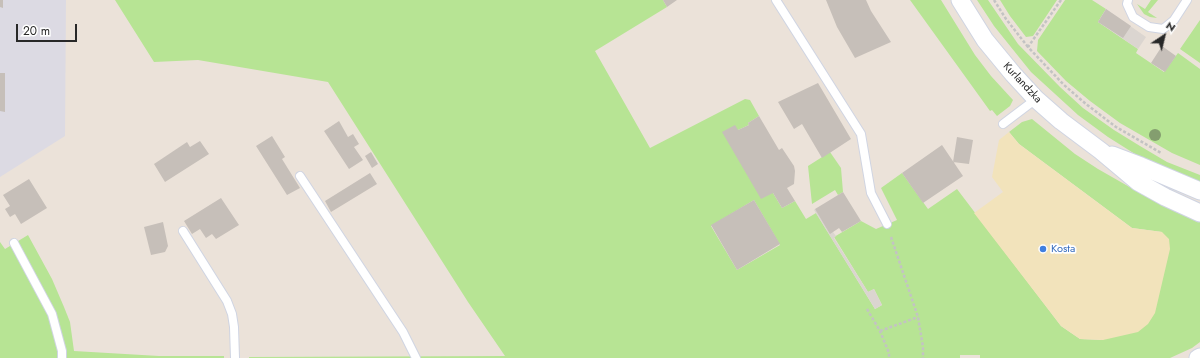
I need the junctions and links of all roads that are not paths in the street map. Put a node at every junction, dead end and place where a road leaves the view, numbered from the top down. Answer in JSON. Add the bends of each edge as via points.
{"nodes":[{"id":1,"x":776,"y":0,"type":"edge"},
{"id":2,"x":960,"y":0,"type":"edge"},
{"id":3,"x":1128,"y":0,"type":"edge"},
{"id":4,"x":1187,"y":0,"type":"edge"},
{"id":5,"x":1036,"y":99,"type":"junction"},
{"id":6,"x":1003,"y":124,"type":"dead end"},
{"id":7,"x":1101,"y":151,"type":"junction"},
{"id":8,"x":300,"y":176,"type":"dead end"},
{"id":9,"x":1200,"y":191,"type":"edge"},
{"id":10,"x":1200,"y":213,"type":"edge"},
{"id":11,"x":887,"y":224,"type":"road end"},
{"id":12,"x":183,"y":231,"type":"dead end"},
{"id":13,"x":14,"y":244,"type":"dead end"},
{"id":14,"x":62,"y":358,"type":"edge"},
{"id":15,"x":234,"y":358,"type":"edge"},
{"id":16,"x":416,"y":358,"type":"edge"}],
"edges":[{"from":1,"to":11,"type":"lane","via":[[861,134],[871,193]]},
{"from":2,"to":5,"type":"street","name":"Kurlandzka","via":[[985,40]]},
{"from":3,"to":4,"type":"lane","via":[[1127,4],[1133,17],[1149,27],[1163,29],[1174,20]]},
{"from":5,"to":6,"type":"lane"},
{"from":5,"to":7,"type":"street","name":"Kurlandzka"},
{"from":7,"to":9,"type":"street","name":"Kurlandzka"},
{"from":7,"to":10,"type":"street","name":"Kurlandzka","via":[[1138,182]]},
{"from":8,"to":16,"type":"lane","via":[[402,332]]},
{"from":12,"to":15,"type":"lane","via":[[227,301],[234,327]]},
{"from":13,"to":14,"type":"lane","via":[[52,314]]}]}
